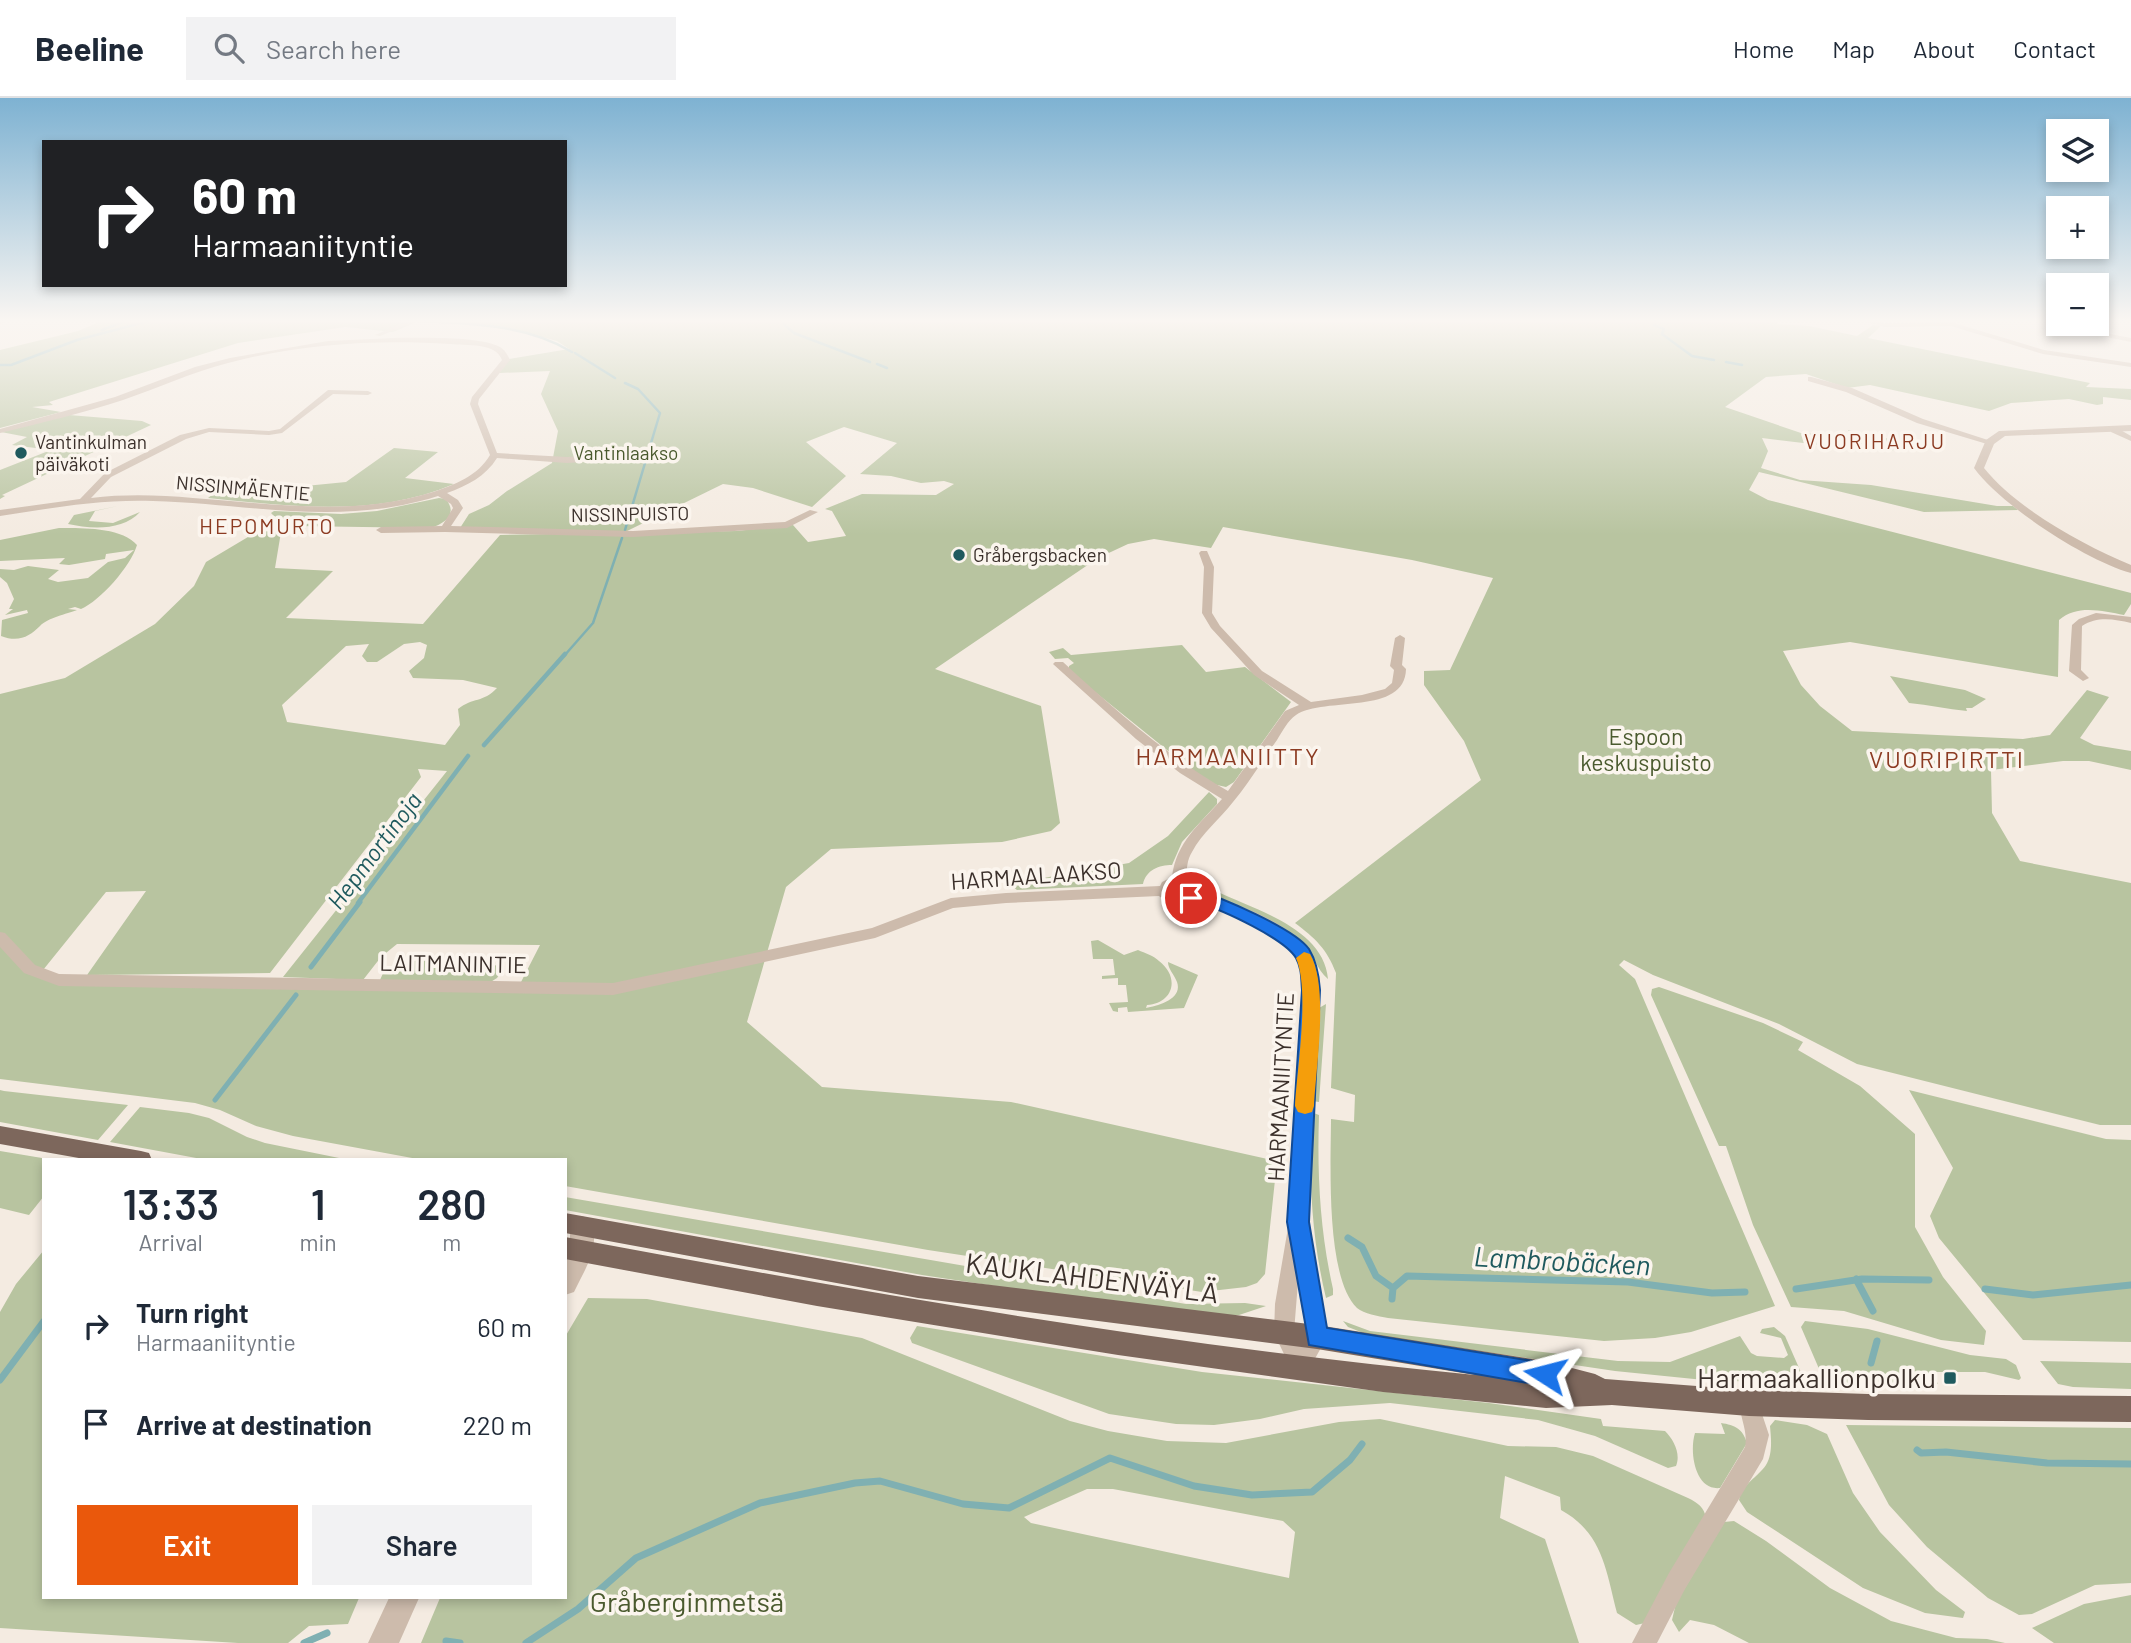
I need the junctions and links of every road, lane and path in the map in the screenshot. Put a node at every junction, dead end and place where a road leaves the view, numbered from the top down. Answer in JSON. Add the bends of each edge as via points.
{"nodes":[{"id":1,"x":139,"y":391,"type":"edge"},
{"id":2,"x":479,"y":391,"type":"edge"},
{"id":3,"x":1852,"y":391,"type":"edge"},
{"id":4,"x":368,"y":393,"type":"dead end"},
{"id":5,"x":2131,"y":428,"type":"edge"},
{"id":6,"x":0,"y":430,"type":"edge"},
{"id":7,"x":2114,"y":430,"type":"junction"},
{"id":8,"x":2131,"y":439,"type":"edge"},
{"id":9,"x":1990,"y":442,"type":"junction"},
{"id":10,"x":494,"y":456,"type":"junction"},
{"id":11,"x":615,"y":457,"type":"dead end"},
{"id":12,"x":440,"y":493,"type":"junction"},
{"id":13,"x":83,"y":501,"type":"junction"},
{"id":14,"x":813,"y":512,"type":"dead end"},
{"id":15,"x":0,"y":513,"type":"edge"},
{"id":16,"x":445,"y":529,"type":"junction"},
{"id":17,"x":381,"y":530,"type":"dead end"},
{"id":18,"x":1204,"y":554,"type":"dead end"},
{"id":19,"x":2131,"y":569,"type":"edge"},
{"id":20,"x":2131,"y":620,"type":"edge"},
{"id":21,"x":1400,"y":638,"type":"dead end"},
{"id":22,"x":1059,"y":664,"type":"dead end"},
{"id":23,"x":2083,"y":678,"type":"dead end"},
{"id":24,"x":1308,"y":705,"type":"junction"},
{"id":25,"x":1230,"y":798,"type":"junction"},
{"id":26,"x":1179,"y":880,"type":"junction"},
{"id":27,"x":1165,"y":891,"type":"junction"},
{"id":28,"x":1194,"y":895,"type":"junction"},
{"id":29,"x":913,"y":918,"type":"joint"},
{"id":30,"x":0,"y":937,"type":"edge"},
{"id":31,"x":0,"y":1135,"type":"edge"},
{"id":32,"x":130,"y":1158,"type":"edge"},
{"id":33,"x":1298,"y":1222,"type":"junction"},
{"id":34,"x":572,"y":1237,"type":"edge"},
{"id":35,"x":567,"y":1271,"type":"edge"},
{"id":36,"x":1284,"y":1333,"type":"junction"},
{"id":37,"x":1317,"y":1337,"type":"junction"},
{"id":38,"x":1300,"y":1366,"type":"junction"},
{"id":39,"x":1612,"y":1392,"type":"junction"},
{"id":40,"x":1749,"y":1403,"type":"junction"},
{"id":41,"x":2131,"y":1409,"type":"edge"},
{"id":42,"x":404,"y":1599,"type":"edge"},
{"id":43,"x":383,"y":1643,"type":"edge"},
{"id":44,"x":1644,"y":1643,"type":"edge"}],
"edges":[{"from":1,"to":6,"type":"street"},
{"from":2,"to":10,"type":"street","via":[[474,404]]},
{"from":3,"to":9,"type":"street","via":[[1920,421]]},
{"from":4,"to":13,"type":"street","via":[[331,392],[278,432],[220,429],[189,435],[108,475]]},
{"from":5,"to":7,"type":"street"},
{"from":7,"to":8,"type":"street"},
{"from":7,"to":9,"type":"street","via":[[2022,430],[2003,433]]},
{"from":9,"to":19,"type":"street","via":[[1979,463],[1983,475],[2015,502],[2098,556]]},
{"from":10,"to":11,"type":"street"},
{"from":10,"to":12,"type":"street","name":"NISSINMÄENTIE","via":[[472,478]]},
{"from":12,"to":13,"type":"street","name":"NISSINMÄENTIE","via":[[393,506],[325,513],[153,498]]},
{"from":12,"to":16,"type":"street","via":[[458,508]]},
{"from":13,"to":15,"type":"street","name":"NISSINMÄENTIE"},
{"from":14,"to":16,"type":"street","name":"NISSINPUISTO","via":[[787,525],[633,534]]},
{"from":16,"to":17,"type":"street","name":"NISSINPUISTO"},
{"from":18,"to":24,"type":"street","via":[[1209,567],[1207,613],[1216,628],[1258,673]]},
{"from":20,"to":23,"type":"street","via":[[2102,616],[2077,625],[2075,671]]},
{"from":21,"to":24,"type":"street","via":[[1399,682],[1394,689]]},
{"from":22,"to":25,"type":"street","via":[[1193,776]]},
{"from":24,"to":25,"type":"street","via":[[1289,715]]},
{"from":25,"to":26,"type":"street","via":[[1188,846]]},
{"from":26,"to":27,"type":"street","via":[[1169,883]]},
{"from":26,"to":28,"type":"street","name":"HARMAANIITYNTIE","via":[[1193,886]]},
{"from":27,"to":28,"type":"street","name":"HARMAANIITYNTIE","via":[[1177,901]]},
{"from":27,"to":29,"type":"street","name":"HARMAALAAKSO","via":[[970,900]]},
{"from":28,"to":33,"type":"street","name":"HARMAANIITYNTIE","via":[[1289,940],[1309,968]]},
{"from":29,"to":30,"type":"street","name":"LAITMANINTIE","via":[[842,941],[652,982],[592,989],[59,980],[39,976],[21,965]]},
{"from":31,"to":32,"type":"main road"},
{"from":33,"to":36,"type":"street","name":"HARMAANIITYNTIE"},
{"from":33,"to":37,"type":"street","name":"HARMAANIITYNTIE"},
{"from":34,"to":35,"type":"street"},
{"from":34,"to":36,"type":"main road","name":"KAUKLAHDENVÄYLÄ","via":[[1008,1300]]},
{"from":34,"to":38,"type":"main road","name":"KAUKLAHDENVÄYLÄ","via":[[855,1301],[1118,1343]]},
{"from":36,"to":37,"type":"main road","name":"KAUKLAHDENVÄYLÄ"},
{"from":36,"to":38,"type":"street"},
{"from":37,"to":38,"type":"street"},
{"from":37,"to":39,"type":"main road","name":"KAUKLAHDENVÄYLÄ","via":[[1545,1374]]},
{"from":38,"to":39,"type":"main road","name":"KAUKLAHDENVÄYLÄ","via":[[1546,1395]]},
{"from":39,"to":40,"type":"main road","name":"KAUKLAHDENVÄYLÄ"},
{"from":40,"to":41,"type":"main road","name":"KAUKLAHDENVÄYLÄ"},
{"from":40,"to":44,"type":"street","via":[[1758,1435],[1755,1451]]},
{"from":42,"to":43,"type":"street"}]}
